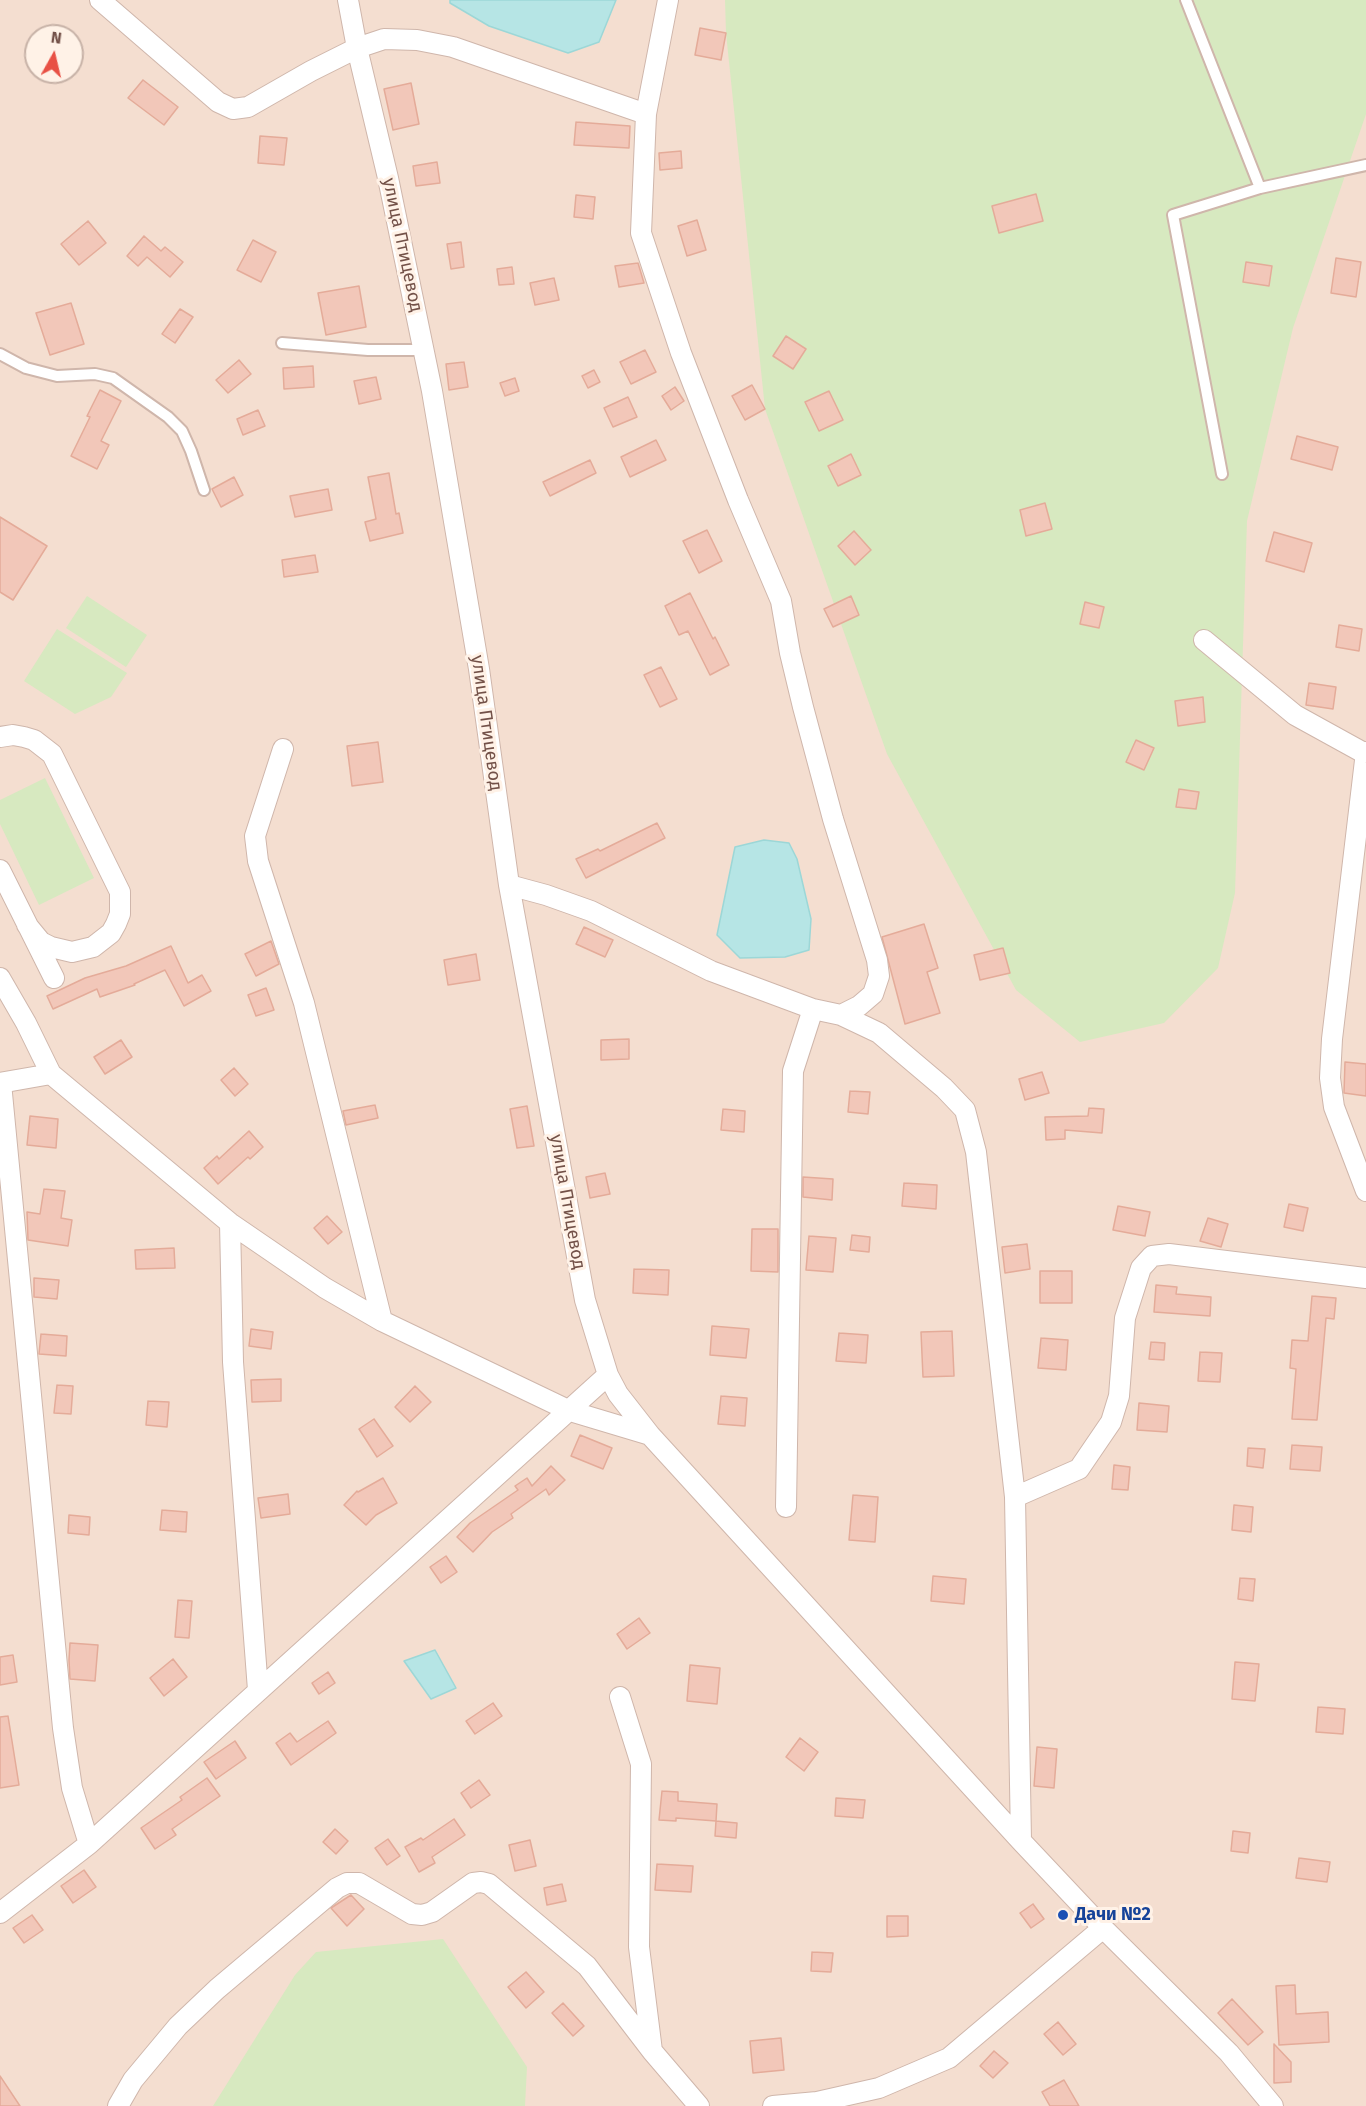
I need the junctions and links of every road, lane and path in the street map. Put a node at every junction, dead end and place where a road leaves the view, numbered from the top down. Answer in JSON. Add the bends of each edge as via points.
{"nodes":[{"id":1,"x":100,"y":0,"type":"edge"},
{"id":2,"x":348,"y":0,"type":"edge"},
{"id":3,"x":668,"y":0,"type":"edge"},
{"id":4,"x":1186,"y":0,"type":"edge"},
{"id":5,"x":357,"y":48,"type":"junction"},
{"id":6,"x":646,"y":114,"type":"junction"},
{"id":7,"x":1366,"y":165,"type":"edge"},
{"id":8,"x":1260,"y":188,"type":"junction"},
{"id":9,"x":282,"y":343,"type":"dead end"},
{"id":10,"x":424,"y":350,"type":"junction"},
{"id":11,"x":0,"y":354,"type":"edge"},
{"id":12,"x":1222,"y":474,"type":"dead end"},
{"id":13,"x":204,"y":490,"type":"dead end"},
{"id":14,"x":1204,"y":640,"type":"dead end"},
{"id":15,"x":0,"y":737,"type":"edge"},
{"id":16,"x":283,"y":749,"type":"dead end"},
{"id":17,"x":1365,"y":752,"type":"edge"},
{"id":18,"x":0,"y":870,"type":"edge"},
{"id":19,"x":508,"y":885,"type":"junction"},
{"id":20,"x":27,"y":925,"type":"junction"},
{"id":21,"x":0,"y":978,"type":"edge"},
{"id":22,"x":54,"y":978,"type":"dead end"},
{"id":23,"x":813,"y":1009,"type":"junction"},
{"id":24,"x":841,"y":1015,"type":"junction"},
{"id":25,"x":51,"y":1074,"type":"junction"},
{"id":26,"x":1,"y":1083,"type":"edge"},
{"id":27,"x":1366,"y":1191,"type":"edge"},
{"id":28,"x":230,"y":1223,"type":"junction"},
{"id":29,"x":1366,"y":1278,"type":"edge"},
{"id":30,"x":382,"y":1321,"type":"junction"},
{"id":31,"x":608,"y":1375,"type":"junction"},
{"id":32,"x":570,"y":1411,"type":"junction"},
{"id":33,"x":650,"y":1435,"type":"junction"},
{"id":34,"x":1015,"y":1497,"type":"junction"},
{"id":35,"x":786,"y":1507,"type":"dead end"},
{"id":36,"x":258,"y":1690,"type":"junction"},
{"id":37,"x":620,"y":1697,"type":"dead end"},
{"id":38,"x":1021,"y":1841,"type":"junction"},
{"id":39,"x":89,"y":1844,"type":"junction"},
{"id":40,"x":0,"y":1913,"type":"edge"},
{"id":41,"x":1103,"y":1928,"type":"junction"},
{"id":42,"x":652,"y":2051,"type":"junction"},
{"id":43,"x":118,"y":2106,"type":"edge"},
{"id":44,"x":699,"y":2106,"type":"edge"},
{"id":45,"x":773,"y":2106,"type":"edge"},
{"id":46,"x":1273,"y":2106,"type":"edge"}],
"edges":[{"from":1,"to":5,"type":"street","via":[[218,102],[233,109],[248,107]]},
{"from":2,"to":5,"type":"street","name":"улица Птицевод"},
{"from":3,"to":6,"type":"street"},
{"from":4,"to":8,"type":"lane"},
{"from":5,"to":6,"type":"street","via":[[384,39],[453,47]]},
{"from":5,"to":10,"type":"street","name":"улица Птицевод"},
{"from":6,"to":24,"type":"street","via":[[641,233],[681,353],[781,601],[806,718],[877,960],[879,976],[873,994]]},
{"from":7,"to":8,"type":"lane"},
{"from":8,"to":12,"type":"lane","via":[[1173,215]]},
{"from":9,"to":10,"type":"lane"},
{"from":10,"to":19,"type":"street","name":"улица Птицевод","via":[[479,669]]},
{"from":11,"to":13,"type":"lane","via":[[26,368],[57,376],[95,374],[112,378],[182,431]]},
{"from":14,"to":17,"type":"street","via":[[1295,715]]},
{"from":15,"to":20,"type":"street","via":[[13,735],[34,740],[52,754],[120,892],[116,924],[93,947],[72,952],[51,948]]},
{"from":16,"to":30,"type":"street","via":[[255,836],[258,861],[304,1002]]},
{"from":17,"to":27,"type":"street","via":[[1330,1078],[1334,1107]]},
{"from":18,"to":20,"type":"street"},
{"from":19,"to":23,"type":"street","via":[[591,910],[711,971]]},
{"from":19,"to":31,"type":"street","name":"улица Птицевод","via":[[585,1300]]},
{"from":20,"to":22,"type":"street"},
{"from":21,"to":25,"type":"street"},
{"from":23,"to":24,"type":"street"},
{"from":23,"to":35,"type":"street","via":[[793,1071]]},
{"from":24,"to":34,"type":"street","via":[[879,1033],[964,1110],[976,1152]]},
{"from":25,"to":26,"type":"street"},
{"from":25,"to":28,"type":"street"},
{"from":26,"to":39,"type":"street","via":[[63,1728],[72,1788]]},
{"from":28,"to":30,"type":"street","via":[[325,1288]]},
{"from":28,"to":36,"type":"street","via":[[232,1362]]},
{"from":29,"to":34,"type":"street","via":[[1169,1254],[1152,1256],[1141,1268],[1125,1318],[1119,1396],[1111,1422],[1079,1469]]},
{"from":30,"to":32,"type":"street"},
{"from":31,"to":32,"type":"street"},
{"from":31,"to":33,"type":"street","name":"улица Птицевод"},
{"from":32,"to":33,"type":"street"},
{"from":32,"to":36,"type":"street"},
{"from":33,"to":38,"type":"street","name":"улица Птицевод"},
{"from":34,"to":38,"type":"street"},
{"from":36,"to":39,"type":"street"},
{"from":37,"to":42,"type":"street","via":[[641,1764],[639,1947]]},
{"from":38,"to":41,"type":"street","name":"улица Птицевод"},
{"from":39,"to":40,"type":"street"},
{"from":41,"to":45,"type":"street","via":[[949,2058],[879,2088],[818,2102]]},
{"from":41,"to":46,"type":"street","name":"улица Птицевод","via":[[1229,2053]]},
{"from":42,"to":43,"type":"street","via":[[587,1966],[489,1884],[473,1883],[422,1915],[412,1914],[359,1883],[347,1883],[178,2026],[133,2080]]},
{"from":42,"to":44,"type":"street"}]}
